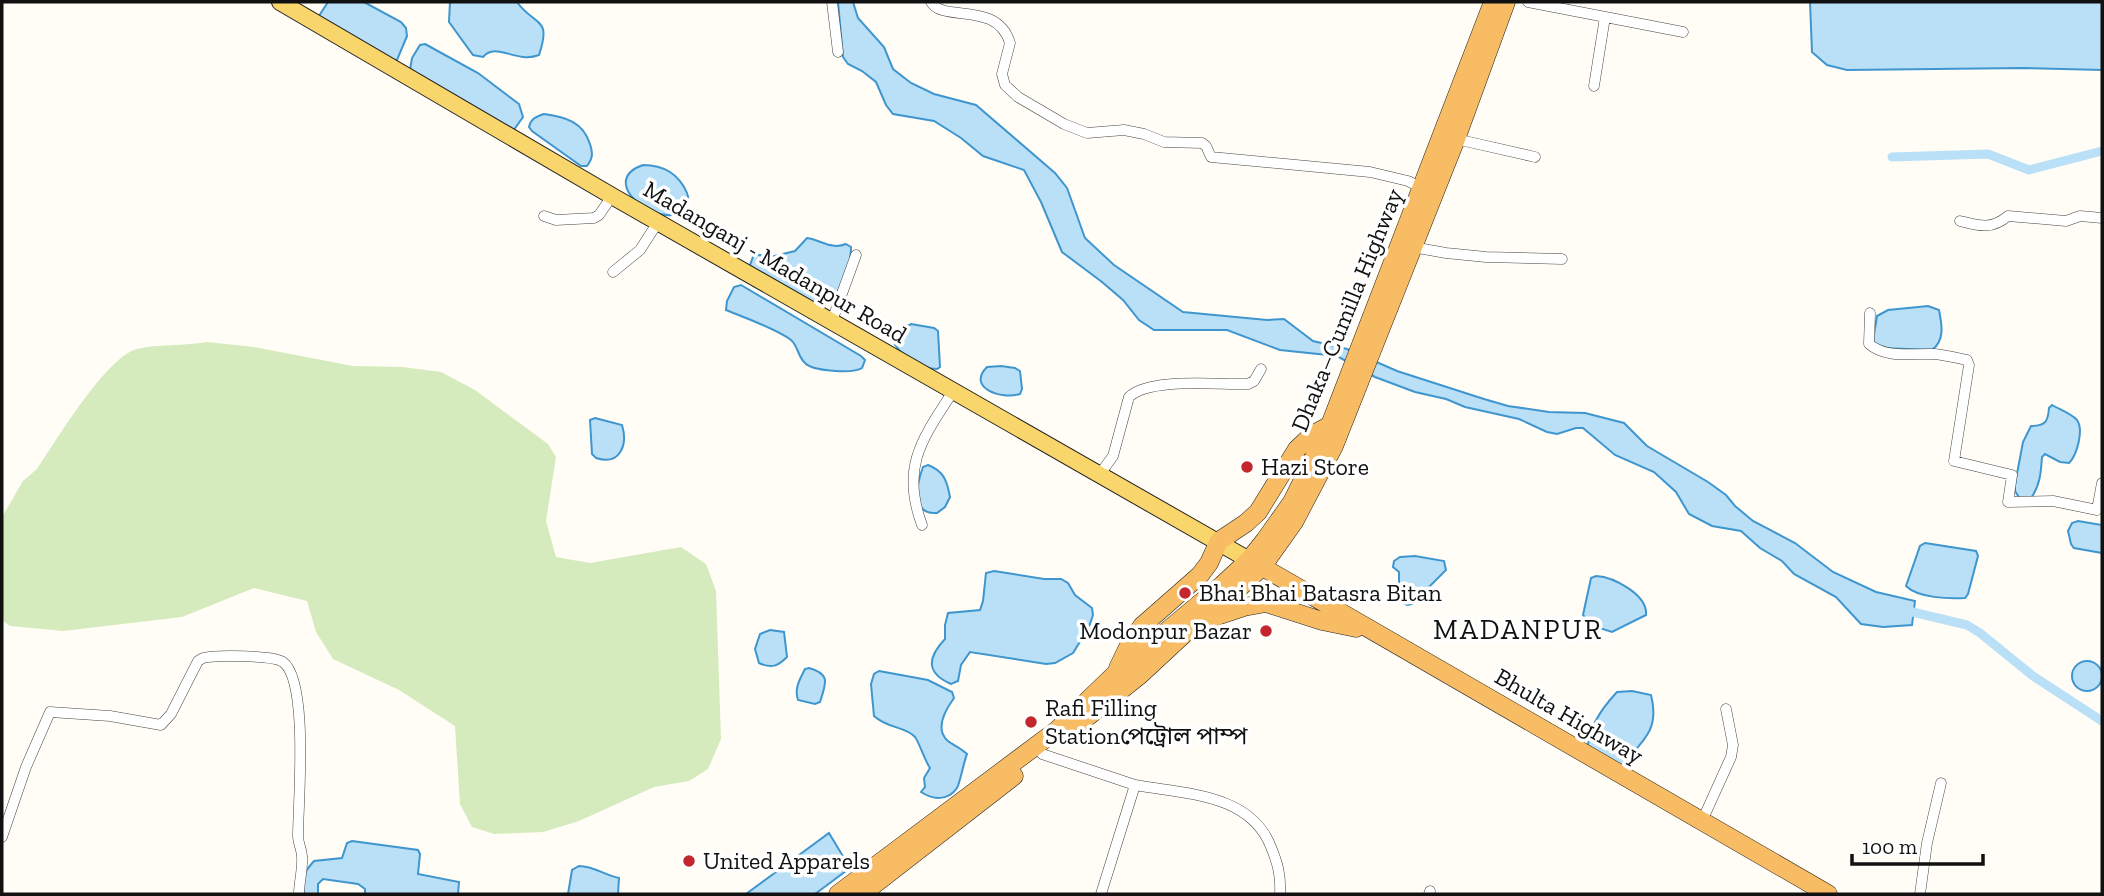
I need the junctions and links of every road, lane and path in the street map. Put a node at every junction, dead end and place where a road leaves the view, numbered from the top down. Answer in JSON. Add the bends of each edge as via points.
{"nodes":[{"id":1,"x":280,"y":2,"type":"edge"},
{"id":2,"x":832,"y":2,"type":"edge"},
{"id":3,"x":932,"y":2,"type":"edge"},
{"id":4,"x":1493,"y":2,"type":"edge"},
{"id":5,"x":1506,"y":2,"type":"edge"},
{"id":6,"x":1528,"y":2,"type":"edge"},
{"id":7,"x":1605,"y":17,"type":"junction"},
{"id":8,"x":1683,"y":32,"type":"dead end"},
{"id":9,"x":838,"y":52,"type":"dead end"},
{"id":10,"x":1594,"y":86,"type":"dead end"},
{"id":11,"x":1455,"y":139,"type":"junction"},
{"id":12,"x":1535,"y":157,"type":"dead end"},
{"id":13,"x":1422,"y":188,"type":"junction"},
{"id":14,"x":612,"y":196,"type":"junction"},
{"id":15,"x":544,"y":216,"type":"dead end"},
{"id":16,"x":2102,"y":218,"type":"edge"},
{"id":17,"x":1960,"y":221,"type":"dead end"},
{"id":18,"x":657,"y":222,"type":"junction"},
{"id":19,"x":1412,"y":247,"type":"junction"},
{"id":20,"x":856,"y":255,"type":"dead end"},
{"id":21,"x":1562,"y":259,"type":"dead end"},
{"id":22,"x":613,"y":272,"type":"dead end"},
{"id":23,"x":1870,"y":313,"type":"dead end"},
{"id":24,"x":832,"y":321,"type":"junction"},
{"id":25,"x":1372,"y":333,"type":"junction"},
{"id":26,"x":1261,"y":369,"type":"dead end"},
{"id":27,"x":1355,"y":376,"type":"junction"},
{"id":28,"x":954,"y":390,"type":"junction"},
{"id":29,"x":1330,"y":425,"type":"junction"},
{"id":30,"x":1100,"y":474,"type":"junction"},
{"id":31,"x":2102,"y":484,"type":"edge"},
{"id":32,"x":2100,"y":510,"type":"edge"},
{"id":33,"x":922,"y":525,"type":"dead end"},
{"id":34,"x":1219,"y":541,"type":"junction"},
{"id":35,"x":1255,"y":563,"type":"junction"},
{"id":36,"x":1195,"y":624,"type":"junction"},
{"id":37,"x":1370,"y":631,"type":"junction"},
{"id":38,"x":1115,"y":674,"type":"junction"},
{"id":39,"x":1726,"y":709,"type":"dead end"},
{"id":40,"x":1042,"y":754,"type":"junction"},
{"id":41,"x":1941,"y":783,"type":"dead end"},
{"id":42,"x":1135,"y":785,"type":"junction"},
{"id":43,"x":1702,"y":821,"type":"junction"},
{"id":44,"x":2,"y":837,"type":"edge"},
{"id":45,"x":299,"y":894,"type":"edge"},
{"id":46,"x":838,"y":894,"type":"edge"},
{"id":47,"x":862,"y":894,"type":"edge"},
{"id":48,"x":1101,"y":894,"type":"edge"},
{"id":49,"x":1280,"y":894,"type":"edge"},
{"id":50,"x":1828,"y":894,"type":"edge"},
{"id":51,"x":1920,"y":894,"type":"edge"}],
"edges":[{"from":1,"to":14,"type":"main road","name":"Madanganj - Madanpur Road"},
{"from":2,"to":9,"type":"street"},
{"from":3,"to":13,"type":"street","via":[[938,9],[999,23],[1010,43],[1002,74],[1005,85],[1017,97],[1080,131],[1124,130],[1164,142],[1202,143],[1211,157],[1370,172]]},
{"from":4,"to":13,"type":"highway","name":"Dhaka–Cumilla Highway"},
{"from":5,"to":11,"type":"highway","name":"Dhaka–Cumilla Highway"},
{"from":6,"to":7,"type":"street"},
{"from":7,"to":8,"type":"street"},
{"from":7,"to":10,"type":"street"},
{"from":11,"to":12,"type":"street"},
{"from":11,"to":19,"type":"highway","name":"Dhaka–Cumilla Highway"},
{"from":13,"to":25,"type":"highway","name":"Dhaka–Cumilla Highway"},
{"from":14,"to":15,"type":"street","via":[[594,218],[556,220]]},
{"from":14,"to":18,"type":"main road","name":"Madanganj - Madanpur Road"},
{"from":16,"to":17,"type":"street","via":[[2080,216],[2066,221],[2008,216],[1987,228]]},
{"from":18,"to":22,"type":"street","via":[[640,250]]},
{"from":18,"to":24,"type":"main road","name":"Madanganj - Madanpur Road"},
{"from":19,"to":21,"type":"street","via":[[1464,256]]},
{"from":19,"to":25,"type":"highway","name":"Dhaka–Cumilla Highway"},
{"from":20,"to":24,"type":"street"},
{"from":23,"to":32,"type":"street","via":[[1869,344],[1878,352],[1967,360],[1954,461],[2012,475],[2008,502],[2053,501]]},
{"from":24,"to":28,"type":"main road","name":"Madanganj - Madanpur Road"},
{"from":25,"to":27,"type":"highway","name":"Dhaka–Cumilla Highway"},
{"from":26,"to":30,"type":"street","via":[[1248,384],[1168,384],[1133,393],[1113,456]]},
{"from":27,"to":29,"type":"highway","name":"Dhaka–Cumilla Highway"},
{"from":27,"to":35,"type":"highway","name":"Dhaka–Cumilla Highway","via":[[1334,446],[1306,500],[1277,549]]},
{"from":28,"to":30,"type":"main road","name":"Madanganj - Madanpur Road"},
{"from":28,"to":33,"type":"street","via":[[917,454],[915,502]]},
{"from":29,"to":34,"type":"highway","via":[[1297,449],[1258,512]]},
{"from":29,"to":35,"type":"highway","name":"Dhaka–Cumilla Highway"},
{"from":30,"to":34,"type":"main road","name":"Madanganj - Madanpur Road"},
{"from":31,"to":32,"type":"street"},
{"from":34,"to":35,"type":"main road","name":"Madanganj - Madanpur Road"},
{"from":34,"to":38,"type":"highway","via":[[1199,575],[1142,626]]},
{"from":35,"to":36,"type":"highway","name":"Dhaka–Cumilla Highway","via":[[1237,590]]},
{"from":35,"to":37,"type":"highway","name":"Bhulta Highway"},
{"from":35,"to":38,"type":"highway","name":"Dhaka–Cumilla Highway"},
{"from":36,"to":37,"type":"highway","via":[[1266,603]]},
{"from":36,"to":40,"type":"highway","name":"Dhaka–Cumilla Highway"},
{"from":37,"to":43,"type":"highway","name":"Bhulta Highway"},
{"from":38,"to":46,"type":"highway","name":"Dhaka–Cumilla Highway","via":[[1057,730]]},
{"from":39,"to":43,"type":"street","via":[[1731,757]]},
{"from":40,"to":42,"type":"street"},
{"from":40,"to":47,"type":"highway","name":"Dhaka–Cumilla Highway"},
{"from":41,"to":51,"type":"street"},
{"from":42,"to":48,"type":"street"},
{"from":42,"to":49,"type":"street","via":[[1238,807],[1266,834],[1280,867]]},
{"from":43,"to":50,"type":"highway","name":"Bhulta Highway"},
{"from":44,"to":45,"type":"street","via":[[50,712],[161,725],[198,661],[281,660],[293,681],[298,708]]}]}
